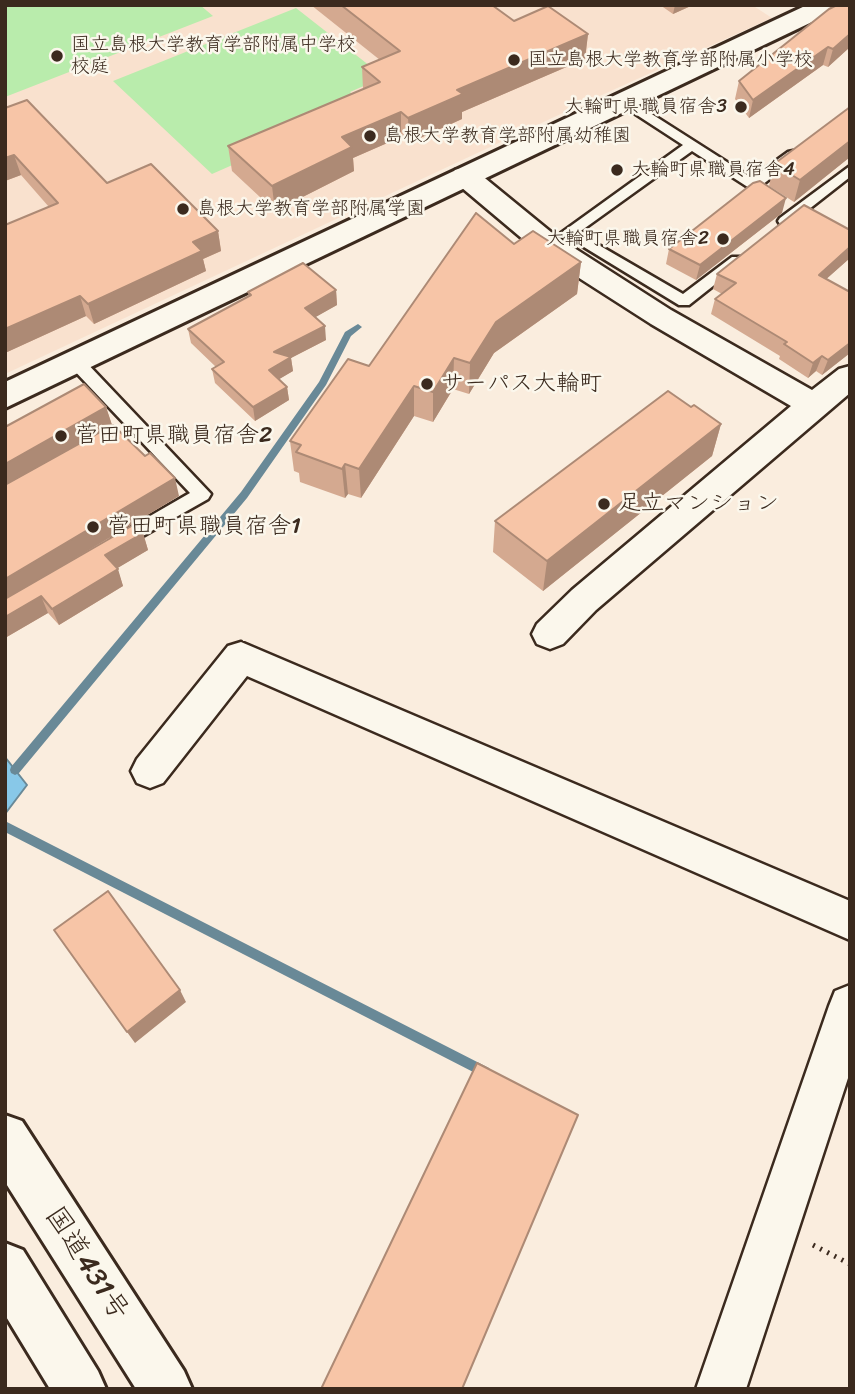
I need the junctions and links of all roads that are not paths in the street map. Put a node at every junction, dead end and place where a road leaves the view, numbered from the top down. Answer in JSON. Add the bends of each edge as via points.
{"nodes":[{"id":1,"x":805,"y":16,"type":"edge"},
{"id":2,"x":625,"y":101,"type":"junction"},
{"id":3,"x":692,"y":145,"type":"junction"},
{"id":4,"x":807,"y":145,"type":"edge"},
{"id":5,"x":850,"y":170,"type":"edge"},
{"id":6,"x":465,"y":176,"type":"junction"},
{"id":7,"x":752,"y":185,"type":"junction"},
{"id":8,"x":795,"y":213,"type":"junction"},
{"id":9,"x":775,"y":229,"type":"edge"},
{"id":10,"x":745,"y":253,"type":"edge"},
{"id":11,"x":76,"y":362,"type":"junction"},
{"id":12,"x":850,"y":377,"type":"edge"},
{"id":13,"x":5,"y":396,"type":"edge"},
{"id":14,"x":813,"y":405,"type":"junction"},
{"id":15,"x":98,"y":556,"type":"edge"},
{"id":16,"x":550,"y":634,"type":"dead end"},
{"id":17,"x":150,"y":771,"type":"dead end"},
{"id":18,"x":850,"y":921,"type":"edge"},
{"id":19,"x":850,"y":1006,"type":"edge"},
{"id":20,"x":5,"y":1138,"type":"edge"},
{"id":21,"x":5,"y":1268,"type":"edge"},
{"id":22,"x":80,"y":1389,"type":"edge"},
{"id":23,"x":166,"y":1389,"type":"edge"},
{"id":24,"x":721,"y":1389,"type":"edge"}],
"edges":[{"from":1,"to":2,"type":"main road"},
{"from":2,"to":3,"type":"lane"},
{"from":2,"to":6,"type":"main road"},
{"from":3,"to":7,"type":"lane"},
{"from":3,"to":10,"type":"lane","via":[[568,233],[684,301]]},
{"from":4,"to":7,"type":"lane"},
{"from":5,"to":8,"type":"lane"},
{"from":6,"to":11,"type":"main road"},
{"from":6,"to":14,"type":"street","via":[[547,244]]},
{"from":7,"to":8,"type":"lane"},
{"from":8,"to":9,"type":"lane"},
{"from":11,"to":13,"type":"main road"},
{"from":11,"to":15,"type":"lane","via":[[129,427],[202,494]]},
{"from":12,"to":14,"type":"street"},
{"from":14,"to":16,"type":"street"},
{"from":17,"to":18,"type":"street","via":[[241,657]]},
{"from":19,"to":24,"type":"street"},
{"from":20,"to":23,"type":"main road","name":"国道431号"},
{"from":21,"to":22,"type":"main road"}]}
